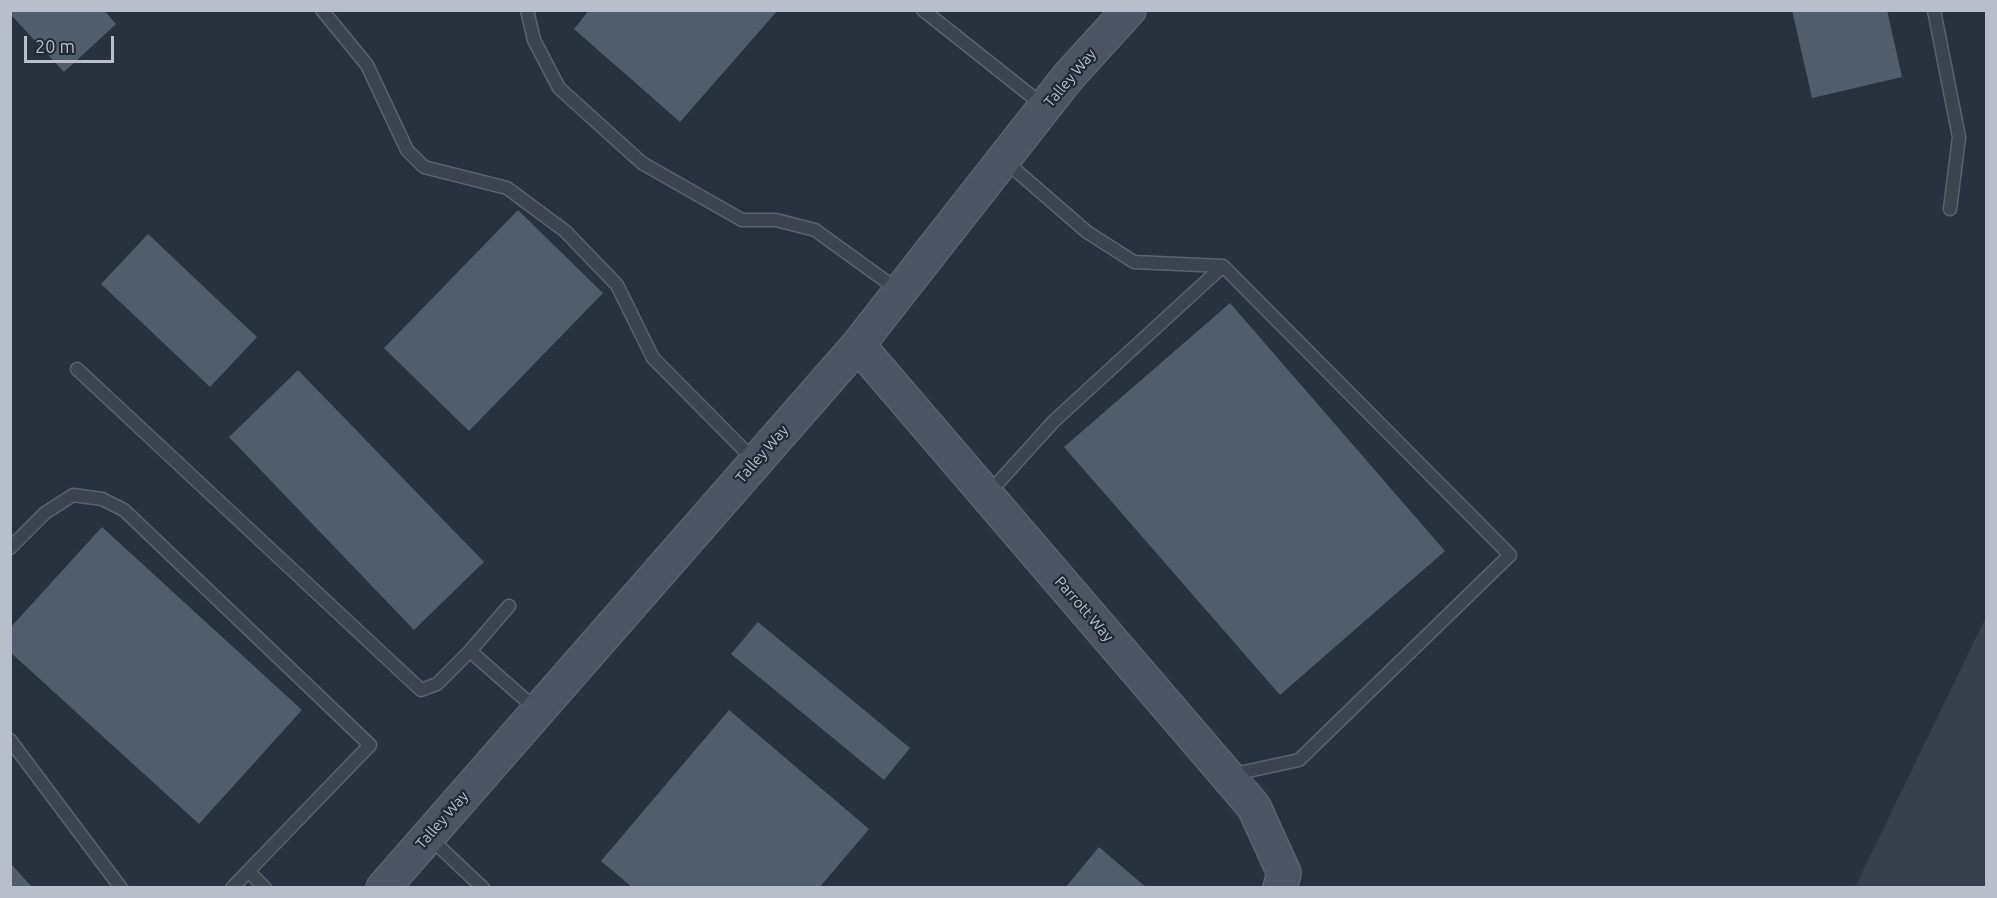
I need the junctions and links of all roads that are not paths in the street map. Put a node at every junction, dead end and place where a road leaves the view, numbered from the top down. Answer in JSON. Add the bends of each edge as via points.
{"nodes":[{"id":1,"x":322,"y":10,"type":"edge"},
{"id":2,"x":527,"y":10,"type":"edge"},
{"id":3,"x":923,"y":10,"type":"edge"},
{"id":4,"x":1130,"y":10,"type":"edge"},
{"id":5,"x":1934,"y":10,"type":"edge"},
{"id":6,"x":1045,"y":106,"type":"junction"},
{"id":7,"x":1003,"y":159,"type":"junction"},
{"id":8,"x":1950,"y":209,"type":"dead end"},
{"id":9,"x":1223,"y":266,"type":"junction"},
{"id":10,"x":900,"y":291,"type":"junction"},
{"id":11,"x":858,"y":345,"type":"junction"},
{"id":12,"x":77,"y":369,"type":"dead end"},
{"id":13,"x":756,"y":462,"type":"junction"},
{"id":14,"x":987,"y":495,"type":"junction"},
{"id":15,"x":10,"y":548,"type":"edge"},
{"id":16,"x":510,"y":606,"type":"dead end"},
{"id":17,"x":470,"y":651,"type":"junction"},
{"id":18,"x":538,"y":711,"type":"junction"},
{"id":19,"x":10,"y":740,"type":"edge"},
{"id":20,"x":1227,"y":776,"type":"junction"},
{"id":21,"x":429,"y":836,"type":"junction"},
{"id":22,"x":248,"y":871,"type":"junction"},
{"id":23,"x":121,"y":888,"type":"edge"},
{"id":24,"x":232,"y":888,"type":"edge"},
{"id":25,"x":265,"y":888,"type":"edge"},
{"id":26,"x":383,"y":888,"type":"edge"},
{"id":27,"x":483,"y":888,"type":"edge"},
{"id":28,"x":1280,"y":888,"type":"edge"}],
"edges":[{"from":1,"to":13,"type":"lane","via":[[367,66],[407,150],[418,162],[424,167],[507,188],[565,231],[617,285],[653,358]]},
{"from":2,"to":10,"type":"lane","via":[[534,40],[560,88],[642,163],[742,220],[776,220],[815,230]]},
{"from":3,"to":6,"type":"lane"},
{"from":4,"to":6,"type":"main road","name":"Talley Way"},
{"from":5,"to":8,"type":"lane","via":[[1959,137]]},
{"from":6,"to":7,"type":"main road","name":"Talley Way"},
{"from":7,"to":9,"type":"lane","via":[[1087,232],[1134,262]]},
{"from":7,"to":10,"type":"main road","name":"Talley Way"},
{"from":9,"to":14,"type":"lane","via":[[1054,421]]},
{"from":9,"to":20,"type":"lane","via":[[1510,555],[1299,760]]},
{"from":10,"to":11,"type":"main road","name":"Talley Way"},
{"from":11,"to":13,"type":"main road","name":"Talley Way"},
{"from":11,"to":14,"type":"main road","name":"Parrott Way"},
{"from":12,"to":17,"type":"lane","via":[[421,690],[437,684]]},
{"from":13,"to":18,"type":"main road","name":"Talley Way"},
{"from":14,"to":20,"type":"main road","name":"Parrott Way"},
{"from":15,"to":22,"type":"lane","via":[[45,513],[73,495],[102,499],[124,510],[370,745]]},
{"from":16,"to":17,"type":"lane"},
{"from":17,"to":18,"type":"lane"},
{"from":18,"to":21,"type":"main road","name":"Talley Way"},
{"from":19,"to":23,"type":"lane"},
{"from":20,"to":28,"type":"main road","name":"Parrott Way","via":[[1254,807],[1284,873]]},
{"from":21,"to":26,"type":"main road","name":"Talley Way"},
{"from":21,"to":27,"type":"lane"},
{"from":22,"to":24,"type":"lane"},
{"from":22,"to":25,"type":"lane"}]}
